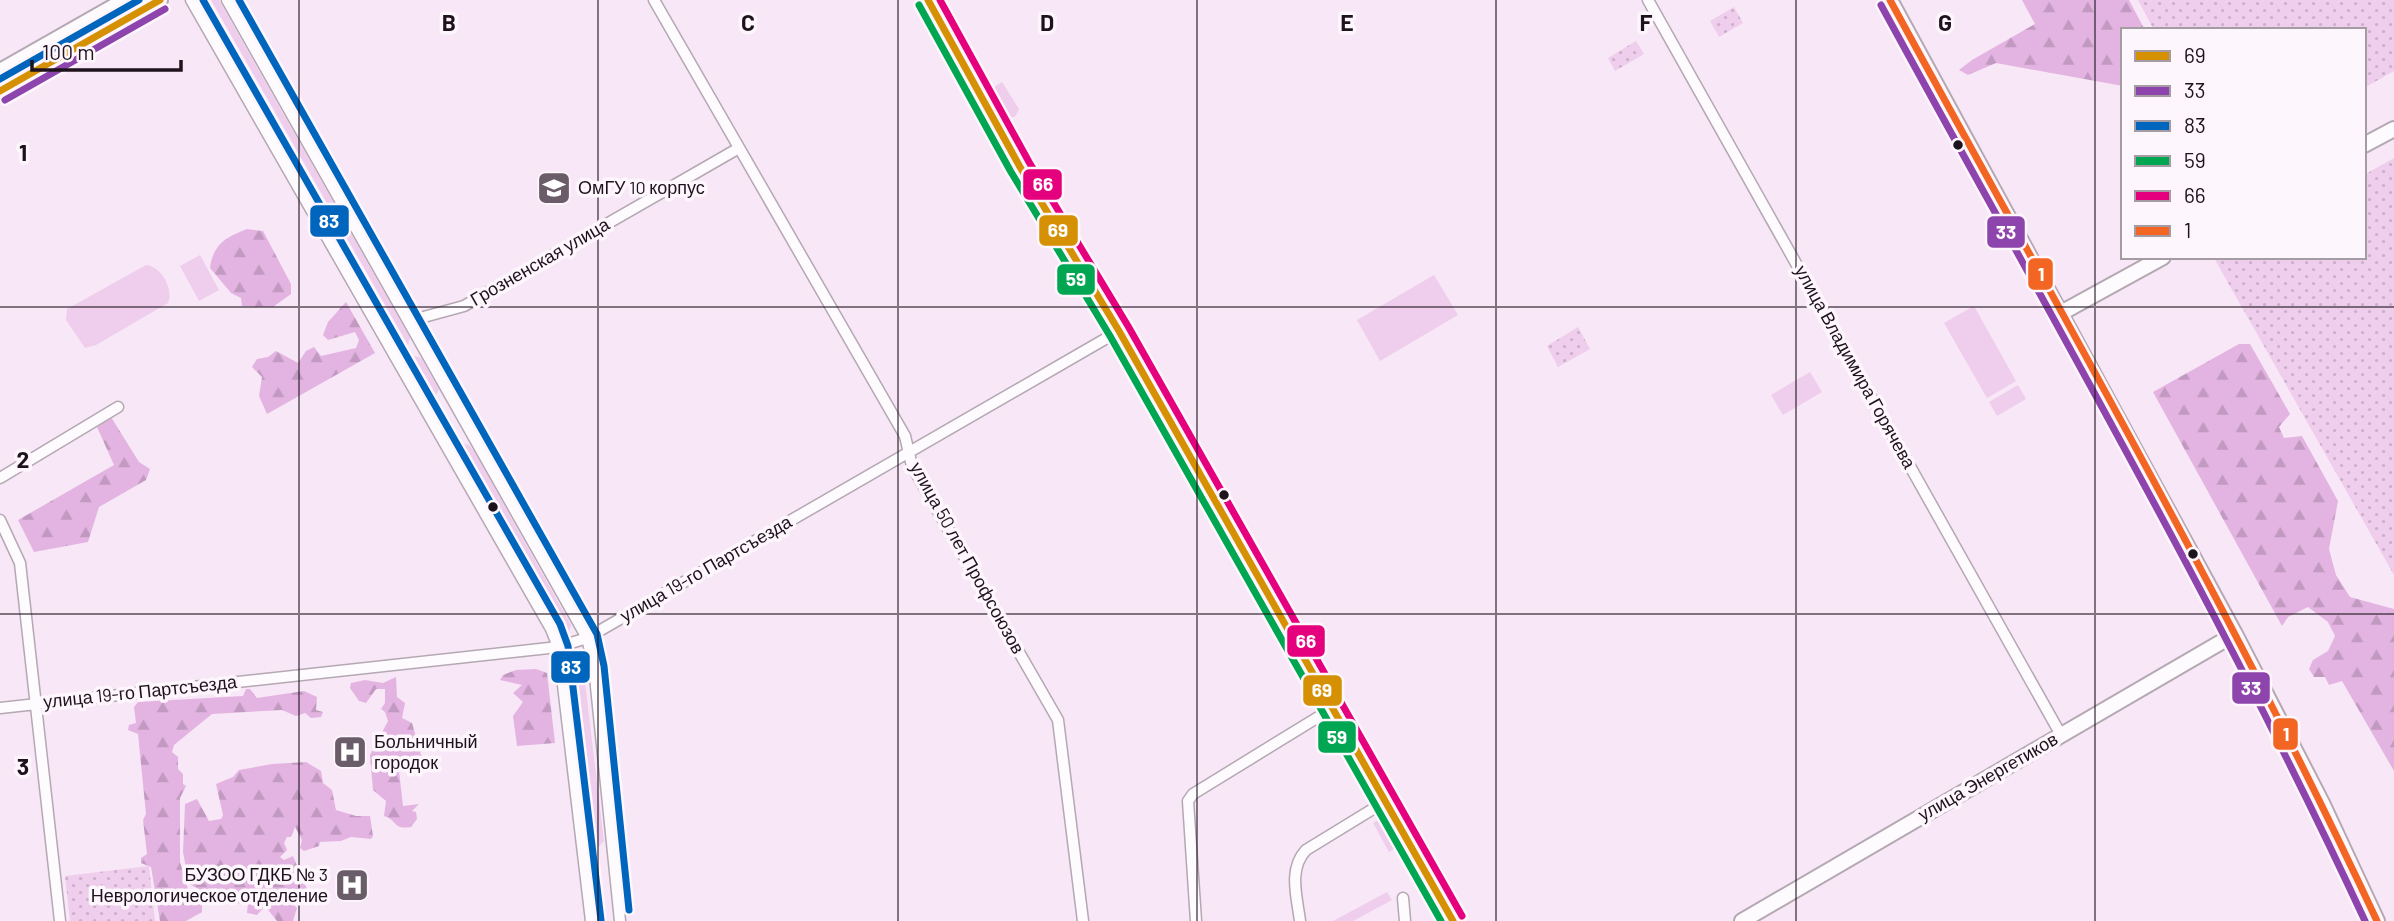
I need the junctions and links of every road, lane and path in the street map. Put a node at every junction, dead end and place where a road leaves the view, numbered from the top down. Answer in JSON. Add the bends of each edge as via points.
{"nodes":[{"id":1,"x":125,"y":0,"type":"edge"},
{"id":2,"x":160,"y":0,"type":"edge"},
{"id":3,"x":191,"y":0,"type":"edge"},
{"id":4,"x":227,"y":0,"type":"edge"},
{"id":5,"x":654,"y":0,"type":"edge"},
{"id":6,"x":928,"y":0,"type":"edge"},
{"id":7,"x":1648,"y":0,"type":"edge"},
{"id":8,"x":1890,"y":0,"type":"edge"},
{"id":9,"x":0,"y":71,"type":"edge"},
{"id":10,"x":0,"y":91,"type":"edge"},
{"id":11,"x":2394,"y":129,"type":"edge"},
{"id":12,"x":2366,"y":144,"type":"edge"},
{"id":13,"x":739,"y":148,"type":"junction"},
{"id":14,"x":2159,"y":259,"type":"edge"},
{"id":15,"x":2062,"y":313,"type":"junction"},
{"id":16,"x":409,"y":321,"type":"junction"},
{"id":17,"x":1119,"y":331,"type":"junction"},
{"id":18,"x":118,"y":407,"type":"dead end"},
{"id":19,"x":910,"y":450,"type":"junction"},
{"id":20,"x":0,"y":478,"type":"edge"},
{"id":21,"x":0,"y":520,"type":"edge"},
{"id":22,"x":2235,"y":634,"type":"junction"},
{"id":23,"x":587,"y":638,"type":"junction"},
{"id":24,"x":558,"y":648,"type":"junction"},
{"id":25,"x":35,"y":704,"type":"junction"},
{"id":26,"x":0,"y":708,"type":"edge"},
{"id":27,"x":1333,"y":708,"type":"junction"},
{"id":28,"x":2061,"y":735,"type":"junction"},
{"id":29,"x":1386,"y":801,"type":"junction"},
{"id":30,"x":1403,"y":898,"type":"dead end"},
{"id":31,"x":60,"y":921,"type":"edge"},
{"id":32,"x":591,"y":921,"type":"edge"},
{"id":33,"x":620,"y":921,"type":"edge"},
{"id":34,"x":1083,"y":921,"type":"edge"},
{"id":35,"x":1196,"y":921,"type":"edge"},
{"id":36,"x":1300,"y":921,"type":"edge"},
{"id":37,"x":1405,"y":921,"type":"edge"},
{"id":38,"x":1453,"y":921,"type":"edge"},
{"id":39,"x":1742,"y":921,"type":"edge"},
{"id":40,"x":2377,"y":921,"type":"edge"}],
"edges":[{"from":1,"to":9,"type":"main road"},
{"from":2,"to":10,"type":"main road"},
{"from":3,"to":24,"type":"street"},
{"from":4,"to":16,"type":"street"},
{"from":5,"to":13,"type":"street","name":"улица 50 лет Профсоюзов"},
{"from":6,"to":17,"type":"main road","via":[[1020,167]]},
{"from":7,"to":28,"type":"street","name":"улица Владимира Горячева"},
{"from":8,"to":15,"type":"main road"},
{"from":11,"to":12,"type":"main road"},
{"from":13,"to":16,"type":"street","name":"Грозненская улица","via":[[464,306]]},
{"from":13,"to":19,"type":"street","name":"улица 50 лет Профсоюзов"},
{"from":14,"to":15,"type":"main road"},
{"from":15,"to":22,"type":"main road"},
{"from":16,"to":23,"type":"street"},
{"from":17,"to":19,"type":"street","name":"улица 19-го Партсъезда"},
{"from":17,"to":27,"type":"main road"},
{"from":18,"to":20,"type":"street"},
{"from":19,"to":23,"type":"street","name":"улица 19-го Партсъезда"},
{"from":19,"to":34,"type":"street","name":"улица 50 лет Профсоюзов","via":[[912,466],[1058,720]]},
{"from":21,"to":25,"type":"street","via":[[20,563]]},
{"from":22,"to":28,"type":"main road","name":"улица Энергетиков"},
{"from":22,"to":40,"type":"main road"},
{"from":23,"to":24,"type":"street","name":"улица 19-го Партсъезда"},
{"from":23,"to":33,"type":"street"},
{"from":24,"to":25,"type":"street","name":"улица 19-го Партсъезда"},
{"from":24,"to":32,"type":"street"},
{"from":25,"to":26,"type":"street","name":"улица 19-го Партсъезда"},
{"from":25,"to":31,"type":"street"},
{"from":27,"to":29,"type":"main road"},
{"from":27,"to":35,"type":"street","via":[[1188,801]]},
{"from":28,"to":39,"type":"main road","name":"улица Энергетиков"},
{"from":29,"to":36,"type":"street","via":[[1297,859],[1294,870]]},
{"from":29,"to":38,"type":"main road"},
{"from":30,"to":37,"type":"street"}]}
